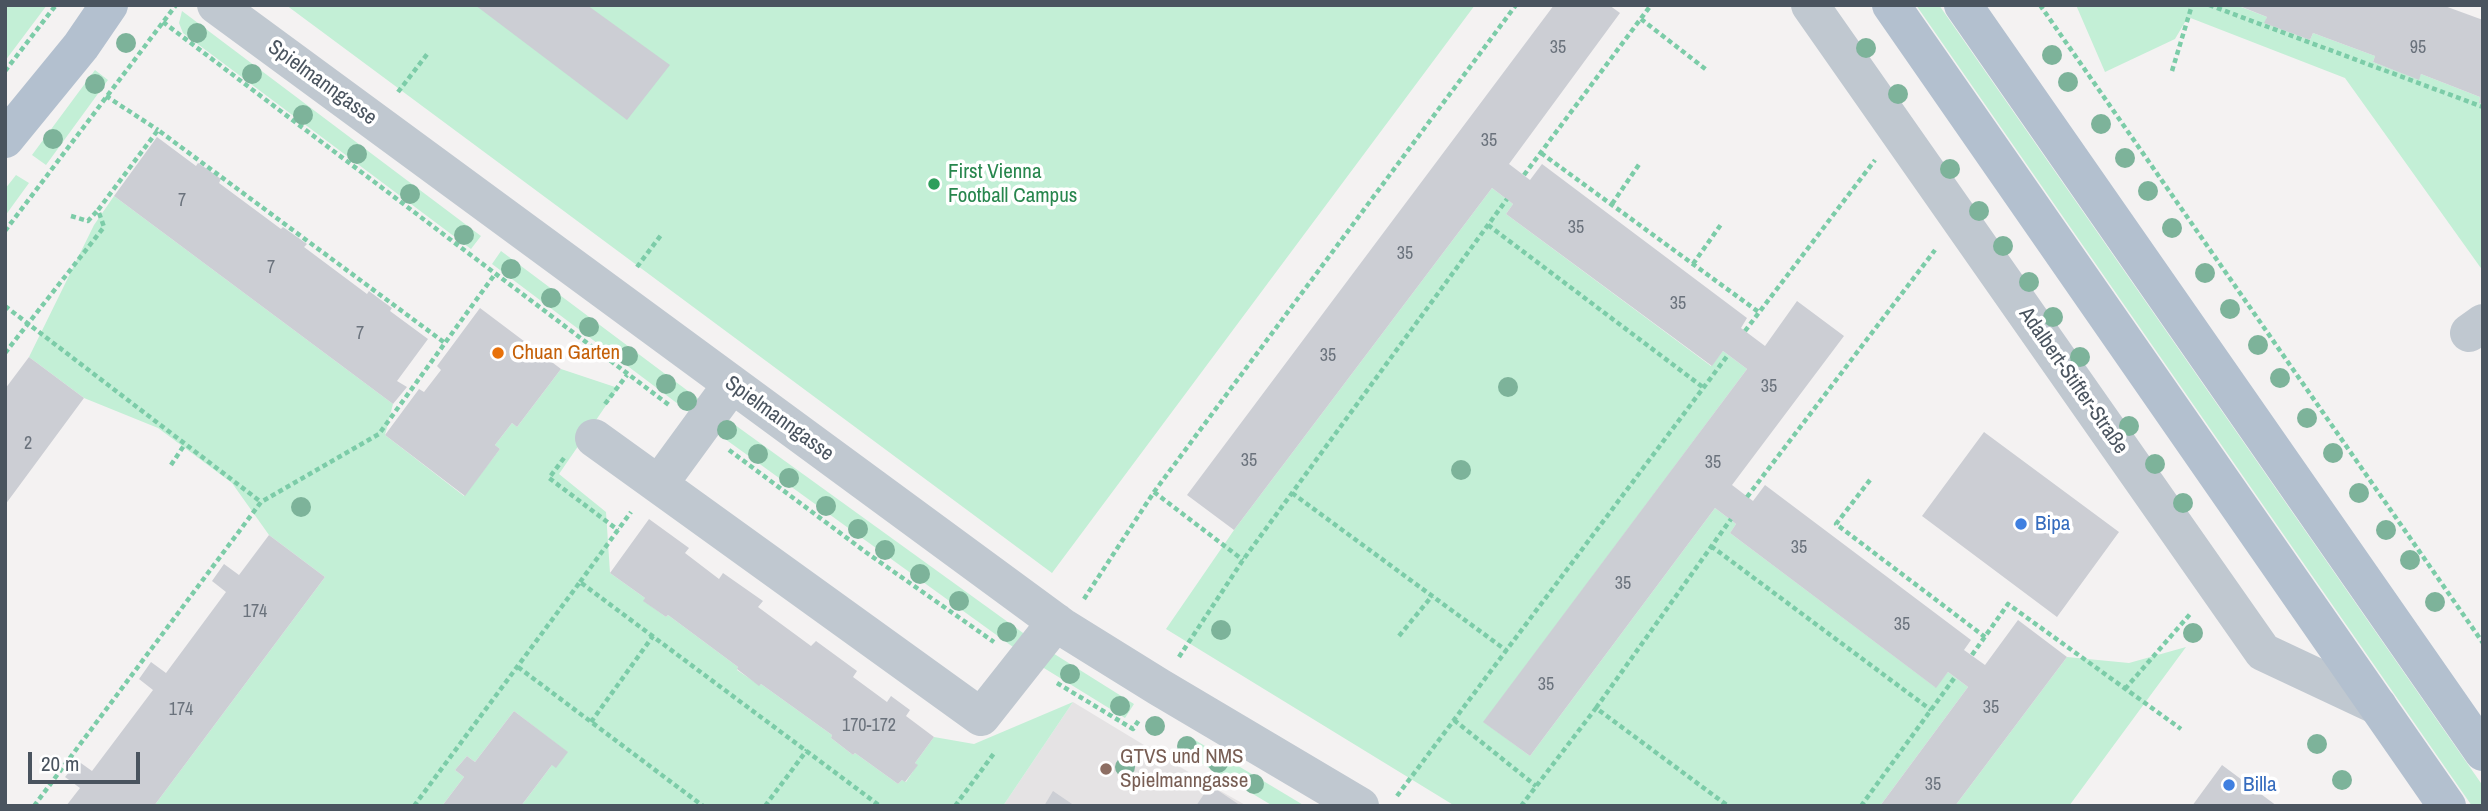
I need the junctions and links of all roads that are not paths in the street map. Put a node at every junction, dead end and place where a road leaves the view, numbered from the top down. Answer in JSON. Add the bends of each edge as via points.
{"nodes":[{"id":1,"x":216,"y":5,"type":"edge"},
{"id":2,"x":1810,"y":5,"type":"edge"},
{"id":3,"x":1891,"y":5,"type":"edge"},
{"id":4,"x":1964,"y":5,"type":"edge"},
{"id":5,"x":96,"y":10,"type":"edge"},
{"id":6,"x":5,"y":139,"type":"edge"},
{"id":7,"x":732,"y":384,"type":"junction"},
{"id":8,"x":594,"y":438,"type":"dead end"},
{"id":9,"x":657,"y":483,"type":"junction"},
{"id":10,"x":1060,"y":625,"type":"junction"},
{"id":11,"x":2378,"y":706,"type":"junction"},
{"id":12,"x":2483,"y":752,"type":"edge"},
{"id":13,"x":1360,"y":806,"type":"edge"},
{"id":14,"x":2447,"y":806,"type":"edge"}],
"edges":[{"from":1,"to":7,"type":"street","name":"Spielmanngasse"},
{"from":2,"to":11,"type":"street","name":"Adalbert-Stifter-Straße","via":[[2263,652]]},
{"from":3,"to":11,"type":"main road"},
{"from":4,"to":12,"type":"main road"},
{"from":5,"to":6,"type":"main road","via":[[80,46]]},
{"from":7,"to":9,"type":"street"},
{"from":7,"to":10,"type":"street","name":"Spielmanngasse"},
{"from":8,"to":9,"type":"street"},
{"from":9,"to":10,"type":"street","via":[[981,717]]},
{"from":10,"to":13,"type":"street","name":"Spielmanngasse","via":[[1168,673]]},
{"from":11,"to":14,"type":"main road"}]}
